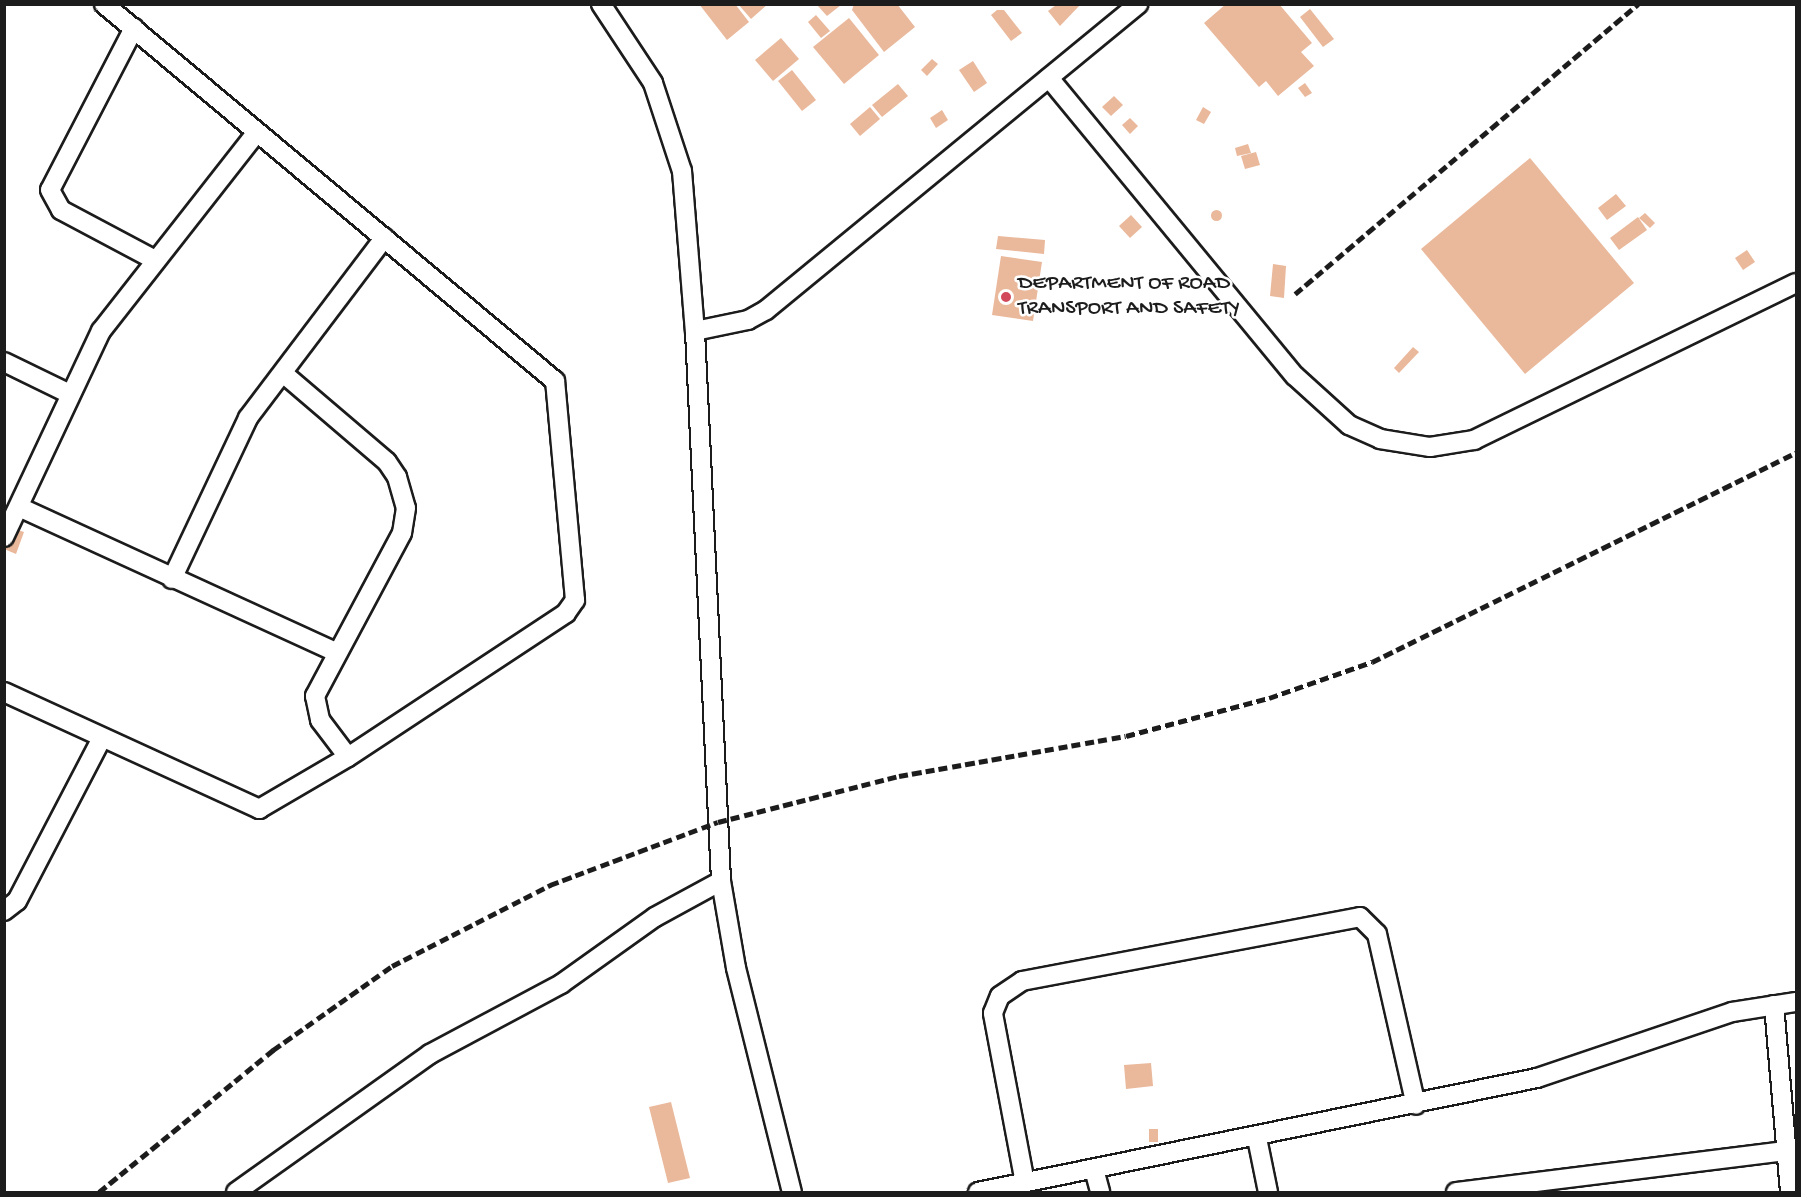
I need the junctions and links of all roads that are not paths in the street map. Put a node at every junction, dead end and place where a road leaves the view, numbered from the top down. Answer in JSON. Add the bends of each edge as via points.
{"nodes":[{"id":1,"x":104,"y":4,"type":"edge"},
{"id":2,"x":600,"y":4,"type":"edge"},
{"id":3,"x":1138,"y":4,"type":"edge"},
{"id":4,"x":134,"y":28,"type":"junction"},
{"id":5,"x":1050,"y":78,"type":"junction"},
{"id":6,"x":256,"y":133,"type":"junction"},
{"id":7,"x":384,"y":238,"type":"junction"},
{"id":8,"x":155,"y":260,"type":"junction"},
{"id":9,"x":1797,"y":283,"type":"edge"},
{"id":10,"x":695,"y":331,"type":"junction"},
{"id":11,"x":4,"y":362,"type":"edge"},
{"id":12,"x":284,"y":374,"type":"junction"},
{"id":13,"x":70,"y":394,"type":"junction"},
{"id":14,"x":19,"y":507,"type":"junction"},
{"id":15,"x":4,"y":537,"type":"edge"},
{"id":16,"x":172,"y":579,"type":"junction"},
{"id":17,"x":335,"y":652,"type":"junction"},
{"id":18,"x":4,"y":692,"type":"edge"},
{"id":19,"x":102,"y":738,"type":"junction"},
{"id":20,"x":348,"y":758,"type":"junction"},
{"id":21,"x":721,"y":880,"type":"junction"},
{"id":22,"x":4,"y":911,"type":"edge"},
{"id":23,"x":1797,"y":1002,"type":"edge"},
{"id":24,"x":1774,"y":1005,"type":"junction"},
{"id":25,"x":1416,"y":1105,"type":"junction"},
{"id":26,"x":1257,"y":1138,"type":"junction"},
{"id":27,"x":1786,"y":1151,"type":"junction"},
{"id":28,"x":1094,"y":1169,"type":"junction"},
{"id":29,"x":1025,"y":1183,"type":"junction"},
{"id":30,"x":236,"y":1192,"type":"edge"},
{"id":31,"x":792,"y":1192,"type":"edge"},
{"id":32,"x":978,"y":1192,"type":"edge"},
{"id":33,"x":1100,"y":1192,"type":"edge"},
{"id":34,"x":1268,"y":1192,"type":"edge"},
{"id":35,"x":1456,"y":1192,"type":"edge"},
{"id":36,"x":1790,"y":1192,"type":"edge"}],
"edges":[{"from":1,"to":4,"type":"street"},
{"from":2,"to":10,"type":"street","via":[[644,66],[678,152]]},
{"from":3,"to":5,"type":"street"},
{"from":4,"to":6,"type":"street"},
{"from":4,"to":8,"type":"street","via":[[50,190],[61,210]]},
{"from":5,"to":9,"type":"street","via":[[1295,376],[1349,425],[1380,440],[1430,447],[1474,440]]},
{"from":5,"to":10,"type":"street","via":[[766,310],[748,320]]},
{"from":6,"to":7,"type":"street"},
{"from":6,"to":8,"type":"street"},
{"from":7,"to":12,"type":"street"},
{"from":7,"to":20,"type":"street","via":[[557,384],[575,600],[566,613]]},
{"from":8,"to":13,"type":"street","via":[[101,331]]},
{"from":10,"to":21,"type":"street"},
{"from":11,"to":13,"type":"street"},
{"from":12,"to":16,"type":"street","via":[[237,436]]},
{"from":12,"to":17,"type":"street","via":[[387,462],[403,491],[402,533]]},
{"from":13,"to":14,"type":"street"},
{"from":14,"to":15,"type":"street"},
{"from":14,"to":16,"type":"street"},
{"from":16,"to":17,"type":"street"},
{"from":17,"to":20,"type":"street","via":[[318,686],[315,704],[320,720]]},
{"from":18,"to":19,"type":"street"},
{"from":19,"to":20,"type":"street","via":[[254,809],[270,805]]},
{"from":19,"to":22,"type":"street","via":[[17,901]]},
{"from":21,"to":30,"type":"street","via":[[656,917],[561,984],[430,1054]]},
{"from":21,"to":31,"type":"street","via":[[736,968]]},
{"from":23,"to":24,"type":"street"},
{"from":24,"to":25,"type":"street","via":[[1717,1017],[1576,1068]]},
{"from":24,"to":27,"type":"street"},
{"from":25,"to":26,"type":"street"},
{"from":25,"to":29,"type":"street","via":[[1377,934],[1360,917],[1113,963],[1013,984],[995,1005],[993,1022]]},
{"from":26,"to":28,"type":"street"},
{"from":26,"to":34,"type":"street"},
{"from":27,"to":35,"type":"street"},
{"from":27,"to":36,"type":"street"},
{"from":28,"to":29,"type":"street"},
{"from":28,"to":33,"type":"street"},
{"from":29,"to":32,"type":"street"}]}
